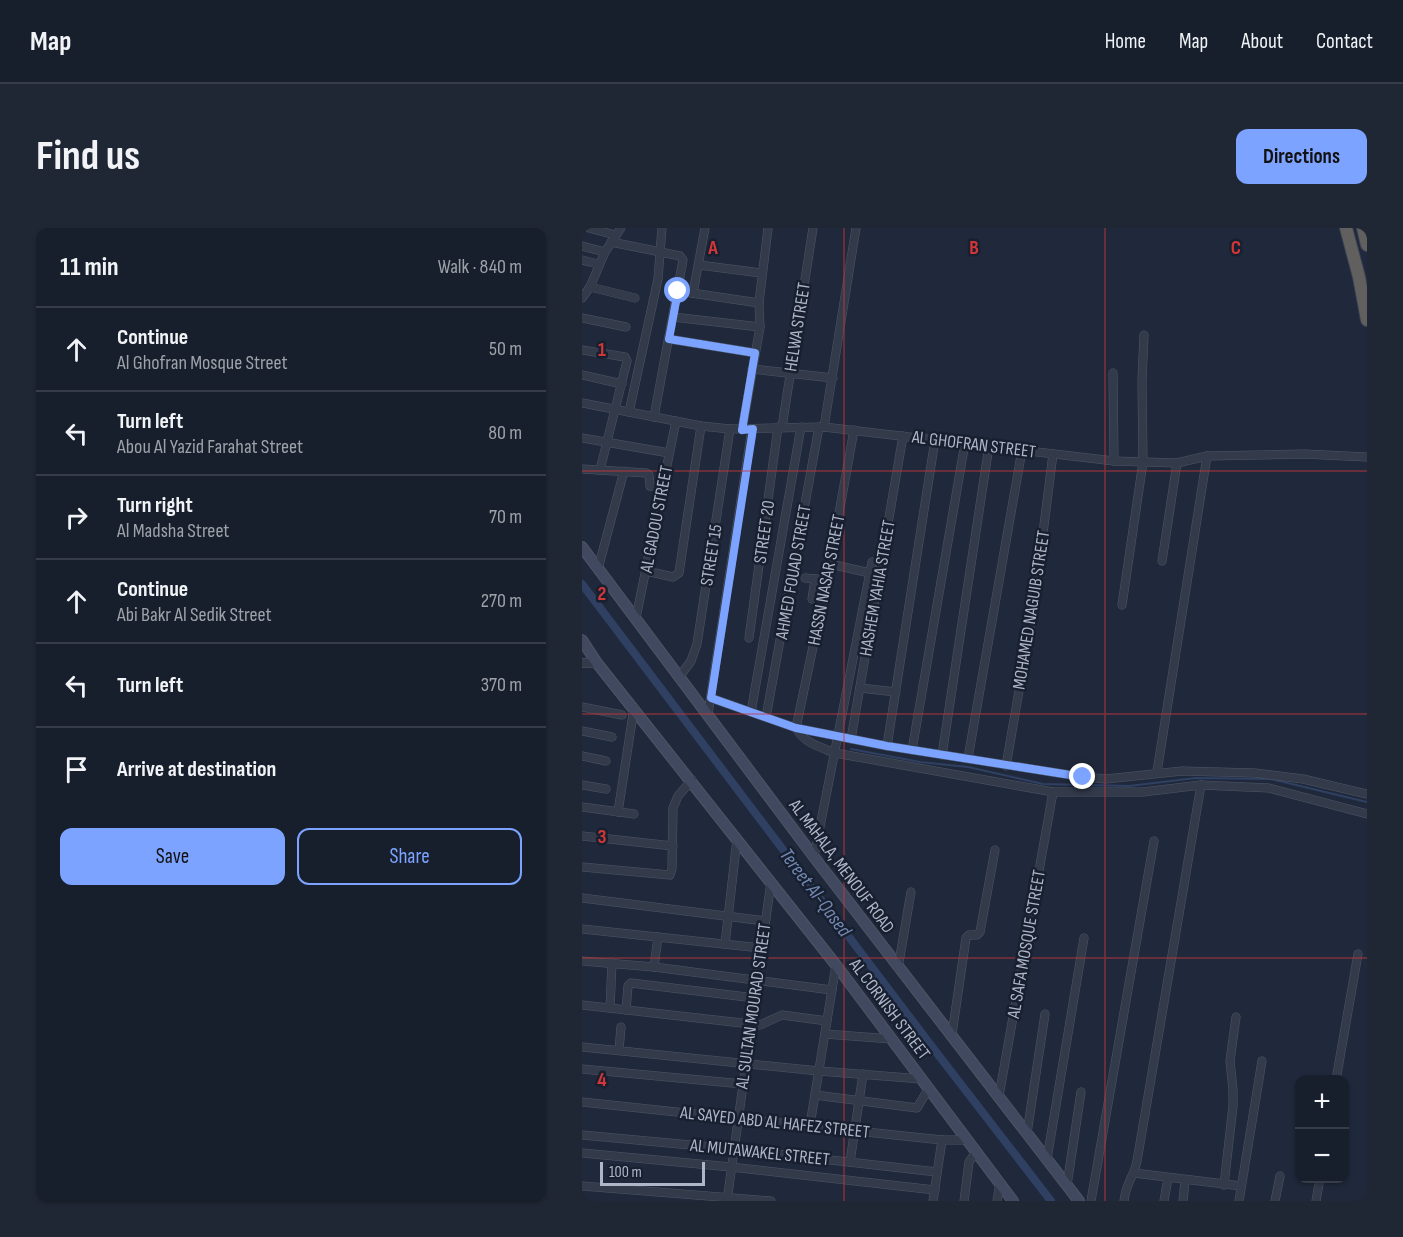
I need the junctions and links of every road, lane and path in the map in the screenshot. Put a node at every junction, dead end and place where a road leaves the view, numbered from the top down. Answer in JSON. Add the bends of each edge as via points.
{"nodes":[{"id":1,"x":589,"y":228,"type":"edge"},
{"id":2,"x":662,"y":228,"type":"edge"},
{"id":3,"x":705,"y":228,"type":"edge"},
{"id":4,"x":768,"y":228,"type":"edge"},
{"id":5,"x":813,"y":228,"type":"edge"},
{"id":6,"x":856,"y":228,"type":"edge"},
{"id":7,"x":1346,"y":228,"type":"edge"},
{"id":8,"x":1363,"y":228,"type":"edge"},
{"id":9,"x":616,"y":235,"type":"edge"},
{"id":10,"x":1367,"y":245,"type":"edge"},
{"id":11,"x":582,"y":246,"type":"edge"},
{"id":12,"x":604,"y":252,"type":"junction"},
{"id":13,"x":660,"y":252,"type":"junction"},
{"id":14,"x":582,"y":260,"type":"edge"},
{"id":15,"x":598,"y":264,"type":"junction"},
{"id":16,"x":699,"y":265,"type":"junction"},
{"id":17,"x":761,"y":273,"type":"junction"},
{"id":18,"x":587,"y":288,"type":"edge"},
{"id":19,"x":678,"y":291,"type":"junction"},
{"id":20,"x":693,"y":293,"type":"junction"},
{"id":21,"x":582,"y":298,"type":"edge"},
{"id":22,"x":635,"y":298,"type":"dead end"},
{"id":23,"x":759,"y":303,"type":"junction"},
{"id":24,"x":673,"y":317,"type":"junction"},
{"id":25,"x":582,"y":318,"type":"edge"},
{"id":26,"x":1367,"y":320,"type":"edge"},
{"id":27,"x":626,"y":327,"type":"dead end"},
{"id":28,"x":760,"y":327,"type":"junction"},
{"id":29,"x":1144,"y":335,"type":"dead end"},
{"id":30,"x":669,"y":339,"type":"junction"},
{"id":31,"x":582,"y":351,"type":"edge"},
{"id":32,"x":755,"y":353,"type":"junction"},
{"id":33,"x":753,"y":369,"type":"junction"},
{"id":34,"x":790,"y":374,"type":"junction"},
{"id":35,"x":1113,"y":374,"type":"dead end"},
{"id":36,"x":582,"y":375,"type":"edge"},
{"id":37,"x":834,"y":378,"type":"junction"},
{"id":38,"x":622,"y":384,"type":"junction"},
{"id":39,"x":582,"y":403,"type":"edge"},
{"id":40,"x":615,"y":409,"type":"junction"},
{"id":41,"x":629,"y":412,"type":"junction"},
{"id":42,"x":654,"y":417,"type":"junction"},
{"id":43,"x":676,"y":421,"type":"junction"},
{"id":44,"x":701,"y":426,"type":"junction"},
{"id":45,"x":780,"y":427,"type":"junction"},
{"id":46,"x":801,"y":427,"type":"junction"},
{"id":47,"x":822,"y":427,"type":"junction"},
{"id":48,"x":730,"y":429,"type":"junction"},
{"id":49,"x":753,"y":429,"type":"junction"},
{"id":50,"x":742,"y":430,"type":"junction"},
{"id":51,"x":854,"y":430,"type":"junction"},
{"id":52,"x":903,"y":436,"type":"junction"},
{"id":53,"x":582,"y":438,"type":"edge"},
{"id":54,"x":935,"y":440,"type":"junction"},
{"id":55,"x":607,"y":442,"type":"junction"},
{"id":56,"x":965,"y":443,"type":"junction"},
{"id":57,"x":989,"y":446,"type":"junction"},
{"id":58,"x":1022,"y":450,"type":"junction"},
{"id":59,"x":669,"y":453,"type":"junction"},
{"id":60,"x":1053,"y":454,"type":"junction"},
{"id":61,"x":1207,"y":456,"type":"junction"},
{"id":62,"x":1367,"y":457,"type":"edge"},
{"id":63,"x":1114,"y":461,"type":"junction"},
{"id":64,"x":1143,"y":462,"type":"junction"},
{"id":65,"x":1177,"y":463,"type":"junction"},
{"id":66,"x":582,"y":469,"type":"edge"},
{"id":67,"x":600,"y":470,"type":"junction"},
{"id":68,"x":624,"y":471,"type":"junction"},
{"id":69,"x":663,"y":487,"type":"junction"},
{"id":70,"x":582,"y":547,"type":"edge"},
{"id":71,"x":1162,"y":561,"type":"dead end"},
{"id":72,"x":872,"y":562,"type":"dead end"},
{"id":73,"x":830,"y":564,"type":"junction"},
{"id":74,"x":598,"y":568,"type":"junction"},
{"id":75,"x":645,"y":571,"type":"junction"},
{"id":76,"x":870,"y":573,"type":"junction"},
{"id":77,"x":805,"y":578,"type":"dead end"},
{"id":78,"x":815,"y":579,"type":"junction"},
{"id":79,"x":827,"y":580,"type":"junction"},
{"id":80,"x":812,"y":599,"type":"dead end"},
{"id":81,"x":1122,"y":605,"type":"dead end"},
{"id":82,"x":636,"y":618,"type":"junction"},
{"id":83,"x":749,"y":638,"type":"dead end"},
{"id":84,"x":582,"y":640,"type":"edge"},
{"id":85,"x":582,"y":663,"type":"edge"},
{"id":86,"x":597,"y":663,"type":"junction"},
{"id":87,"x":680,"y":676,"type":"junction"},
{"id":88,"x":860,"y":688,"type":"junction"},
{"id":89,"x":896,"y":692,"type":"junction"},
{"id":90,"x":711,"y":698,"type":"junction"},
{"id":91,"x":582,"y":707,"type":"edge"},
{"id":92,"x":634,"y":708,"type":"junction"},
{"id":93,"x":751,"y":712,"type":"junction"},
{"id":94,"x":622,"y":714,"type":"dead end"},
{"id":95,"x":708,"y":714,"type":"junction"},
{"id":96,"x":766,"y":717,"type":"junction"},
{"id":97,"x":796,"y":728,"type":"junction"},
{"id":98,"x":582,"y":731,"type":"edge"},
{"id":99,"x":838,"y":736,"type":"junction"},
{"id":100,"x":612,"y":737,"type":"dead end"},
{"id":101,"x":851,"y":739,"type":"junction"},
{"id":102,"x":887,"y":746,"type":"junction"},
{"id":103,"x":912,"y":750,"type":"junction"},
{"id":104,"x":835,"y":753,"type":"junction"},
{"id":105,"x":942,"y":755,"type":"junction"},
{"id":106,"x":582,"y":756,"type":"edge"},
{"id":107,"x":968,"y":758,"type":"junction"},
{"id":108,"x":606,"y":761,"type":"dead end"},
{"id":109,"x":1006,"y":766,"type":"junction"},
{"id":110,"x":1157,"y":772,"type":"junction"},
{"id":111,"x":692,"y":780,"type":"junction"},
{"id":112,"x":582,"y":785,"type":"edge"},
{"id":113,"x":1201,"y":785,"type":"junction"},
{"id":114,"x":606,"y":789,"type":"dead end"},
{"id":115,"x":1053,"y":792,"type":"junction"},
{"id":116,"x":1367,"y":794,"type":"edge"},
{"id":117,"x":582,"y":807,"type":"edge"},
{"id":118,"x":618,"y":812,"type":"junction"},
{"id":119,"x":634,"y":814,"type":"dead end"},
{"id":120,"x":1367,"y":814,"type":"edge"},
{"id":121,"x":582,"y":836,"type":"edge"},
{"id":122,"x":737,"y":839,"type":"junction"},
{"id":123,"x":1154,"y":841,"type":"dead end"},
{"id":124,"x":673,"y":846,"type":"junction"},
{"id":125,"x":995,"y":850,"type":"dead end"},
{"id":126,"x":814,"y":857,"type":"junction"},
{"id":127,"x":582,"y":867,"type":"edge"},
{"id":128,"x":771,"y":881,"type":"junction"},
{"id":129,"x":911,"y":892,"type":"dead end"},
{"id":130,"x":582,"y":898,"type":"edge"},
{"id":131,"x":729,"y":916,"type":"junction"},
{"id":132,"x":765,"y":921,"type":"junction"},
{"id":133,"x":582,"y":929,"type":"edge"},
{"id":134,"x":658,"y":937,"type":"junction"},
{"id":135,"x":1084,"y":938,"type":"dead end"},
{"id":136,"x":725,"y":944,"type":"junction"},
{"id":137,"x":761,"y":948,"type":"junction"},
{"id":138,"x":1358,"y":954,"type":"dead end"},
{"id":139,"x":582,"y":961,"type":"edge"},
{"id":140,"x":612,"y":963,"type":"junction"},
{"id":141,"x":836,"y":965,"type":"junction"},
{"id":142,"x":654,"y":967,"type":"junction"},
{"id":143,"x":898,"y":968,"type":"junction"},
{"id":144,"x":757,"y":980,"type":"junction"},
{"id":145,"x":832,"y":990,"type":"junction"},
{"id":146,"x":755,"y":998,"type":"junction"},
{"id":147,"x":582,"y":1005,"type":"edge"},
{"id":148,"x":610,"y":1008,"type":"junction"},
{"id":149,"x":626,"y":1010,"type":"junction"},
{"id":150,"x":1045,"y":1014,"type":"dead end"},
{"id":151,"x":1236,"y":1017,"type":"dead end"},
{"id":152,"x":827,"y":1021,"type":"junction"},
{"id":153,"x":751,"y":1025,"type":"junction"},
{"id":154,"x":621,"y":1027,"type":"dead end"},
{"id":155,"x":825,"y":1034,"type":"junction"},
{"id":156,"x":952,"y":1034,"type":"junction"},
{"id":157,"x":892,"y":1039,"type":"junction"},
{"id":158,"x":582,"y":1047,"type":"edge"},
{"id":159,"x":619,"y":1050,"type":"junction"},
{"id":160,"x":1262,"y":1061,"type":"dead end"},
{"id":161,"x":746,"y":1064,"type":"junction"},
{"id":162,"x":582,"y":1069,"type":"edge"},
{"id":163,"x":819,"y":1071,"type":"junction"},
{"id":164,"x":863,"y":1074,"type":"junction"},
{"id":165,"x":1337,"y":1075,"type":"edge"},
{"id":166,"x":926,"y":1083,"type":"junction"},
{"id":167,"x":743,"y":1084,"type":"junction"},
{"id":168,"x":1081,"y":1092,"type":"dead end"},
{"id":169,"x":815,"y":1095,"type":"junction"},
{"id":170,"x":999,"y":1096,"type":"junction"},
{"id":171,"x":859,"y":1100,"type":"junction"},
{"id":172,"x":582,"y":1102,"type":"edge"},
{"id":173,"x":738,"y":1117,"type":"junction"},
{"id":174,"x":810,"y":1125,"type":"junction"},
{"id":175,"x":854,"y":1130,"type":"junction"},
{"id":176,"x":1028,"y":1134,"type":"junction"},
{"id":177,"x":582,"y":1135,"type":"edge"},
{"id":178,"x":942,"y":1140,"type":"junction"},
{"id":179,"x":967,"y":1140,"type":"junction"},
{"id":180,"x":734,"y":1149,"type":"junction"},
{"id":181,"x":976,"y":1152,"type":"junction"},
{"id":182,"x":582,"y":1153,"type":"edge"},
{"id":183,"x":1047,"y":1159,"type":"junction"},
{"id":184,"x":850,"y":1162,"type":"junction"},
{"id":185,"x":731,"y":1167,"type":"junction"},
{"id":186,"x":937,"y":1172,"type":"junction"},
{"id":187,"x":1134,"y":1173,"type":"junction"},
{"id":188,"x":1280,"y":1176,"type":"dead end"},
{"id":189,"x":1168,"y":1178,"type":"junction"},
{"id":190,"x":1185,"y":1181,"type":"junction"},
{"id":191,"x":1000,"y":1183,"type":"junction"},
{"id":192,"x":1319,"y":1183,"type":"edge"},
{"id":193,"x":1067,"y":1185,"type":"junction"},
{"id":194,"x":1224,"y":1185,"type":"junction"},
{"id":195,"x":582,"y":1186,"type":"edge"},
{"id":196,"x":1241,"y":1186,"type":"junction"},
{"id":197,"x":934,"y":1190,"type":"junction"},
{"id":198,"x":727,"y":1199,"type":"edge"},
{"id":199,"x":771,"y":1201,"type":"edge"},
{"id":200,"x":933,"y":1201,"type":"edge"},
{"id":201,"x":964,"y":1201,"type":"edge"},
{"id":202,"x":997,"y":1201,"type":"edge"},
{"id":203,"x":1013,"y":1201,"type":"edge"},
{"id":204,"x":1079,"y":1201,"type":"edge"},
{"id":205,"x":1091,"y":1201,"type":"edge"},
{"id":206,"x":1124,"y":1201,"type":"edge"},
{"id":207,"x":1164,"y":1201,"type":"edge"},
{"id":208,"x":1183,"y":1201,"type":"edge"},
{"id":209,"x":1239,"y":1201,"type":"edge"},
{"id":210,"x":1275,"y":1201,"type":"edge"},
{"id":211,"x":1316,"y":1201,"type":"edge"}],
"edges":[{"from":1,"to":9,"type":"street"},
{"from":2,"to":13,"type":"street"},
{"from":3,"to":16,"type":"street"},
{"from":4,"to":17,"type":"street"},
{"from":5,"to":34,"type":"street","name":"HELWA STREET"},
{"from":6,"to":37,"type":"street","name":"AHMED FOUAD STREET"},
{"from":7,"to":26,"type":"highway"},
{"from":8,"to":10,"type":"highway"},
{"from":9,"to":12,"type":"street"},
{"from":9,"to":13,"type":"street"},
{"from":11,"to":12,"type":"street"},
{"from":12,"to":15,"type":"street"},
{"from":13,"to":19,"type":"street","via":[[681,256]]},
{"from":13,"to":41,"type":"street"},
{"from":14,"to":15,"type":"street"},
{"from":15,"to":18,"type":"street"},
{"from":16,"to":17,"type":"street"},
{"from":16,"to":20,"type":"street"},
{"from":17,"to":23,"type":"street"},
{"from":18,"to":21,"type":"street"},
{"from":18,"to":22,"type":"street"},
{"from":19,"to":20,"type":"street"},
{"from":19,"to":24,"type":"street"},
{"from":20,"to":23,"type":"street"},
{"from":23,"to":28,"type":"street"},
{"from":24,"to":28,"type":"street"},
{"from":24,"to":30,"type":"street"},
{"from":25,"to":27,"type":"street"},
{"from":28,"to":32,"type":"street"},
{"from":29,"to":64,"type":"street"},
{"from":30,"to":32,"type":"street"},
{"from":30,"to":42,"type":"street"},
{"from":31,"to":38,"type":"street","via":[[626,358]]},
{"from":32,"to":33,"type":"street"},
{"from":33,"to":34,"type":"street"},
{"from":33,"to":50,"type":"street"},
{"from":34,"to":37,"type":"street"},
{"from":34,"to":45,"type":"street","name":"HELWA STREET"},
{"from":35,"to":63,"type":"street"},
{"from":36,"to":38,"type":"street"},
{"from":37,"to":47,"type":"street","name":"AHMED FOUAD STREET"},
{"from":38,"to":40,"type":"street"},
{"from":39,"to":40,"type":"street","name":"AL GHOFRAN STREET"},
{"from":40,"to":41,"type":"street","name":"AL GHOFRAN STREET"},
{"from":40,"to":55,"type":"street"},
{"from":41,"to":42,"type":"street","name":"AL GHOFRAN STREET"},
{"from":42,"to":43,"type":"street","name":"AL GHOFRAN STREET"},
{"from":43,"to":44,"type":"street","name":"AL GHOFRAN STREET"},
{"from":43,"to":59,"type":"street","name":"AL GADOU STREET"},
{"from":44,"to":48,"type":"street","name":"AL GHOFRAN STREET"},
{"from":44,"to":75,"type":"street","via":[[679,573],[673,577]]},
{"from":45,"to":46,"type":"street","name":"AL GHOFRAN STREET"},
{"from":45,"to":49,"type":"street","name":"AL GHOFRAN STREET"},
{"from":45,"to":83,"type":"street","name":"STREET 20"},
{"from":46,"to":47,"type":"street","name":"AL GHOFRAN STREET"},
{"from":46,"to":93,"type":"street"},
{"from":47,"to":51,"type":"street","name":"AL GHOFRAN STREET"},
{"from":47,"to":96,"type":"street","name":"AHMED FOUAD STREET"},
{"from":48,"to":50,"type":"street","name":"AL GHOFRAN STREET"},
{"from":48,"to":87,"type":"street","name":"STREET 15","via":[[697,644]]},
{"from":49,"to":50,"type":"street","name":"AL GHOFRAN STREET"},
{"from":49,"to":90,"type":"street"},
{"from":51,"to":52,"type":"street","name":"AL GHOFRAN STREET"},
{"from":51,"to":73,"type":"street","name":"HASSN NASAR STREET"},
{"from":52,"to":54,"type":"street","name":"AL GHOFRAN STREET"},
{"from":52,"to":88,"type":"street","name":"HASHEM YAHIA STREET"},
{"from":53,"to":55,"type":"street"},
{"from":54,"to":56,"type":"street","name":"AL GHOFRAN STREET"},
{"from":54,"to":89,"type":"street"},
{"from":55,"to":59,"type":"street"},
{"from":55,"to":67,"type":"street"},
{"from":56,"to":57,"type":"street","name":"AL GHOFRAN STREET"},
{"from":56,"to":103,"type":"street"},
{"from":57,"to":58,"type":"street","name":"AL GHOFRAN STREET"},
{"from":57,"to":105,"type":"street"},
{"from":58,"to":60,"type":"street","name":"AL GHOFRAN STREET"},
{"from":58,"to":107,"type":"street"},
{"from":59,"to":69,"type":"street","name":"AL GADOU STREET"},
{"from":60,"to":63,"type":"street","name":"AL GHOFRAN STREET"},
{"from":60,"to":109,"type":"street","name":"MOHAMED NAGUIB STREET","via":[[1034,604]]},
{"from":61,"to":62,"type":"street","name":"AL GHOFRAN STREET","via":[[1329,453]]},
{"from":61,"to":65,"type":"street","name":"AL GHOFRAN STREET"},
{"from":61,"to":110,"type":"street"},
{"from":63,"to":64,"type":"street","name":"AL GHOFRAN STREET"},
{"from":64,"to":65,"type":"street","name":"AL GHOFRAN STREET"},
{"from":64,"to":81,"type":"street"},
{"from":65,"to":71,"type":"street"},
{"from":66,"to":67,"type":"street"},
{"from":67,"to":68,"type":"street"},
{"from":68,"to":69,"type":"street","via":[[648,473],[649,485]]},
{"from":68,"to":74,"type":"street"},
{"from":69,"to":75,"type":"street","name":"AL GADOU STREET"},
{"from":70,"to":74,"type":"main road","name":"AL MAHALA, MENOUF ROAD"},
{"from":72,"to":76,"type":"street"},
{"from":73,"to":76,"type":"street"},
{"from":73,"to":79,"type":"street","name":"HASSN NASAR STREET"},
{"from":74,"to":82,"type":"main road","name":"AL MAHALA, MENOUF ROAD"},
{"from":75,"to":82,"type":"street","name":"AL GADOU STREET"},
{"from":76,"to":99,"type":"street"},
{"from":77,"to":78,"type":"street"},
{"from":78,"to":79,"type":"street"},
{"from":78,"to":80,"type":"street"},
{"from":79,"to":97,"type":"street","name":"HASSN NASAR STREET"},
{"from":82,"to":87,"type":"main road","name":"AL MAHALA, MENOUF ROAD"},
{"from":84,"to":86,"type":"main road","name":"AL CORNISH STREET"},
{"from":85,"to":86,"type":"street"},
{"from":86,"to":92,"type":"main road","name":"AL CORNISH STREET"},
{"from":87,"to":95,"type":"main road","name":"AL MAHALA, MENOUF ROAD"},
{"from":88,"to":89,"type":"street"},
{"from":88,"to":101,"type":"street","name":"HASHEM YAHIA STREET"},
{"from":89,"to":102,"type":"street"},
{"from":90,"to":93,"type":"street"},
{"from":90,"to":95,"type":"street"},
{"from":91,"to":94,"type":"street"},
{"from":92,"to":111,"type":"main road","name":"AL CORNISH STREET"},
{"from":92,"to":118,"type":"street"},
{"from":93,"to":96,"type":"street"},
{"from":95,"to":126,"type":"main road","name":"AL MAHALA, MENOUF ROAD"},
{"from":96,"to":97,"type":"street"},
{"from":97,"to":99,"type":"street"},
{"from":97,"to":104,"type":"street","via":[[808,742]]},
{"from":98,"to":100,"type":"street"},
{"from":99,"to":101,"type":"street"},
{"from":99,"to":104,"type":"street"},
{"from":101,"to":102,"type":"street"},
{"from":102,"to":103,"type":"street"},
{"from":103,"to":105,"type":"street"},
{"from":104,"to":115,"type":"street"},
{"from":104,"to":126,"type":"street"},
{"from":105,"to":107,"type":"street"},
{"from":106,"to":108,"type":"street"},
{"from":107,"to":109,"type":"street"},
{"from":109,"to":110,"type":"street","via":[[1106,779]]},
{"from":110,"to":116,"type":"street","via":[[1279,775]]},
{"from":111,"to":122,"type":"main road","name":"AL CORNISH STREET"},
{"from":111,"to":124,"type":"street","via":[[673,808]]},
{"from":112,"to":114,"type":"street"},
{"from":113,"to":115,"type":"street","via":[[1143,792]]},
{"from":113,"to":120,"type":"street","via":[[1276,789]]},
{"from":113,"to":187,"type":"street"},
{"from":115,"to":170,"type":"street","name":"AL SAFA MOSQUE STREET"},
{"from":117,"to":118,"type":"street"},
{"from":118,"to":119,"type":"street"},
{"from":121,"to":124,"type":"street"},
{"from":122,"to":128,"type":"main road","name":"AL CORNISH STREET"},
{"from":122,"to":131,"type":"street"},
{"from":123,"to":205,"type":"street"},
{"from":124,"to":127,"type":"street","via":[[672,872],[668,876]]},
{"from":125,"to":156,"type":"street","via":[[980,932],[966,938]]},
{"from":126,"to":143,"type":"main road","name":"AL MAHALA, MENOUF ROAD"},
{"from":128,"to":132,"type":"street","name":"AL SULTAN MOURAD STREET"},
{"from":128,"to":141,"type":"main road","name":"AL CORNISH STREET"},
{"from":129,"to":143,"type":"street"},
{"from":130,"to":131,"type":"street"},
{"from":131,"to":132,"type":"street"},
{"from":131,"to":136,"type":"street"},
{"from":132,"to":137,"type":"street","name":"AL SULTAN MOURAD STREET"},
{"from":133,"to":134,"type":"street"},
{"from":134,"to":136,"type":"street"},
{"from":134,"to":142,"type":"street"},
{"from":135,"to":183,"type":"street"},
{"from":136,"to":137,"type":"street"},
{"from":137,"to":144,"type":"street","name":"AL SULTAN MOURAD STREET"},
{"from":138,"to":165,"type":"street"},
{"from":139,"to":140,"type":"street"},
{"from":140,"to":142,"type":"street"},
{"from":140,"to":148,"type":"street"},
{"from":141,"to":145,"type":"street"},
{"from":141,"to":157,"type":"main road","name":"AL CORNISH STREET"},
{"from":142,"to":144,"type":"street"},
{"from":143,"to":156,"type":"main road","name":"AL MAHALA, MENOUF ROAD"},
{"from":144,"to":145,"type":"street"},
{"from":144,"to":146,"type":"street","name":"AL SULTAN MOURAD STREET"},
{"from":145,"to":152,"type":"street"},
{"from":146,"to":149,"type":"street","via":[[631,983]]},
{"from":146,"to":153,"type":"street","name":"AL SULTAN MOURAD STREET"},
{"from":147,"to":148,"type":"street"},
{"from":148,"to":149,"type":"street"},
{"from":149,"to":153,"type":"street"},
{"from":150,"to":176,"type":"street"},
{"from":151,"to":194,"type":"street"},
{"from":152,"to":153,"type":"street","via":[[782,1015],[763,1025]]},
{"from":152,"to":155,"type":"street"},
{"from":153,"to":161,"type":"street","name":"AL SULTAN MOURAD STREET"},
{"from":154,"to":159,"type":"street"},
{"from":155,"to":157,"type":"street"},
{"from":155,"to":163,"type":"street"},
{"from":156,"to":170,"type":"main road","name":"AL MAHALA, MENOUF ROAD"},
{"from":157,"to":166,"type":"main road","name":"AL CORNISH STREET"},
{"from":158,"to":159,"type":"street"},
{"from":159,"to":161,"type":"street"},
{"from":160,"to":196,"type":"street"},
{"from":161,"to":163,"type":"street"},
{"from":161,"to":167,"type":"street","name":"AL SULTAN MOURAD STREET"},
{"from":162,"to":167,"type":"street"},
{"from":163,"to":164,"type":"street"},
{"from":163,"to":169,"type":"street"},
{"from":164,"to":166,"type":"street"},
{"from":164,"to":171,"type":"street"},
{"from":166,"to":171,"type":"street","via":[[917,1108]]},
{"from":166,"to":179,"type":"main road","name":"AL CORNISH STREET"},
{"from":167,"to":173,"type":"street","name":"AL SULTAN MOURAD STREET"},
{"from":168,"to":193,"type":"street"},
{"from":169,"to":171,"type":"street"},
{"from":169,"to":174,"type":"street"},
{"from":170,"to":176,"type":"main road","name":"AL MAHALA, MENOUF ROAD"},
{"from":171,"to":175,"type":"street"},
{"from":172,"to":173,"type":"street","name":"AL SAYED ABD AL HAFEZ STREET"},
{"from":173,"to":174,"type":"street","name":"AL SAYED ABD AL HAFEZ STREET"},
{"from":173,"to":180,"type":"street","name":"AL SULTAN MOURAD STREET"},
{"from":174,"to":175,"type":"street","name":"AL SAYED ABD AL HAFEZ STREET"},
{"from":175,"to":178,"type":"street","name":"AL SAYED ABD AL HAFEZ STREET"},
{"from":175,"to":184,"type":"street"},
{"from":176,"to":183,"type":"main road","name":"AL MAHALA, MENOUF ROAD"},
{"from":177,"to":180,"type":"street","name":"AL MUTAWAKEL STREET"},
{"from":178,"to":179,"type":"street","name":"AL SAYED ABD AL HAFEZ STREET"},
{"from":178,"to":186,"type":"street"},
{"from":179,"to":181,"type":"main road","name":"AL CORNISH STREET"},
{"from":180,"to":184,"type":"street","name":"AL MUTAWAKEL STREET"},
{"from":180,"to":185,"type":"street","name":"AL SULTAN MOURAD STREET"},
{"from":181,"to":191,"type":"main road","name":"AL CORNISH STREET"},
{"from":181,"to":201,"type":"street","via":[[969,1162]]},
{"from":182,"to":185,"type":"street"},
{"from":183,"to":193,"type":"main road","name":"AL MAHALA, MENOUF ROAD"},
{"from":184,"to":186,"type":"street","name":"AL MUTAWAKEL STREET"},
{"from":185,"to":197,"type":"street"},
{"from":185,"to":198,"type":"street","name":"AL SULTAN MOURAD STREET"},
{"from":186,"to":197,"type":"street"},
{"from":187,"to":189,"type":"street"},
{"from":187,"to":206,"type":"street","via":[[1126,1183]]},
{"from":188,"to":210,"type":"street"},
{"from":189,"to":190,"type":"street"},
{"from":189,"to":207,"type":"street"},
{"from":190,"to":194,"type":"street"},
{"from":190,"to":208,"type":"street"},
{"from":191,"to":202,"type":"street"},
{"from":191,"to":203,"type":"main road","name":"AL CORNISH STREET"},
{"from":192,"to":211,"type":"street"},
{"from":193,"to":204,"type":"main road","name":"AL MAHALA, MENOUF ROAD"},
{"from":194,"to":196,"type":"street"},
{"from":195,"to":198,"type":"street"},
{"from":196,"to":209,"type":"street"},
{"from":197,"to":200,"type":"street"},
{"from":198,"to":199,"type":"street"}]}
